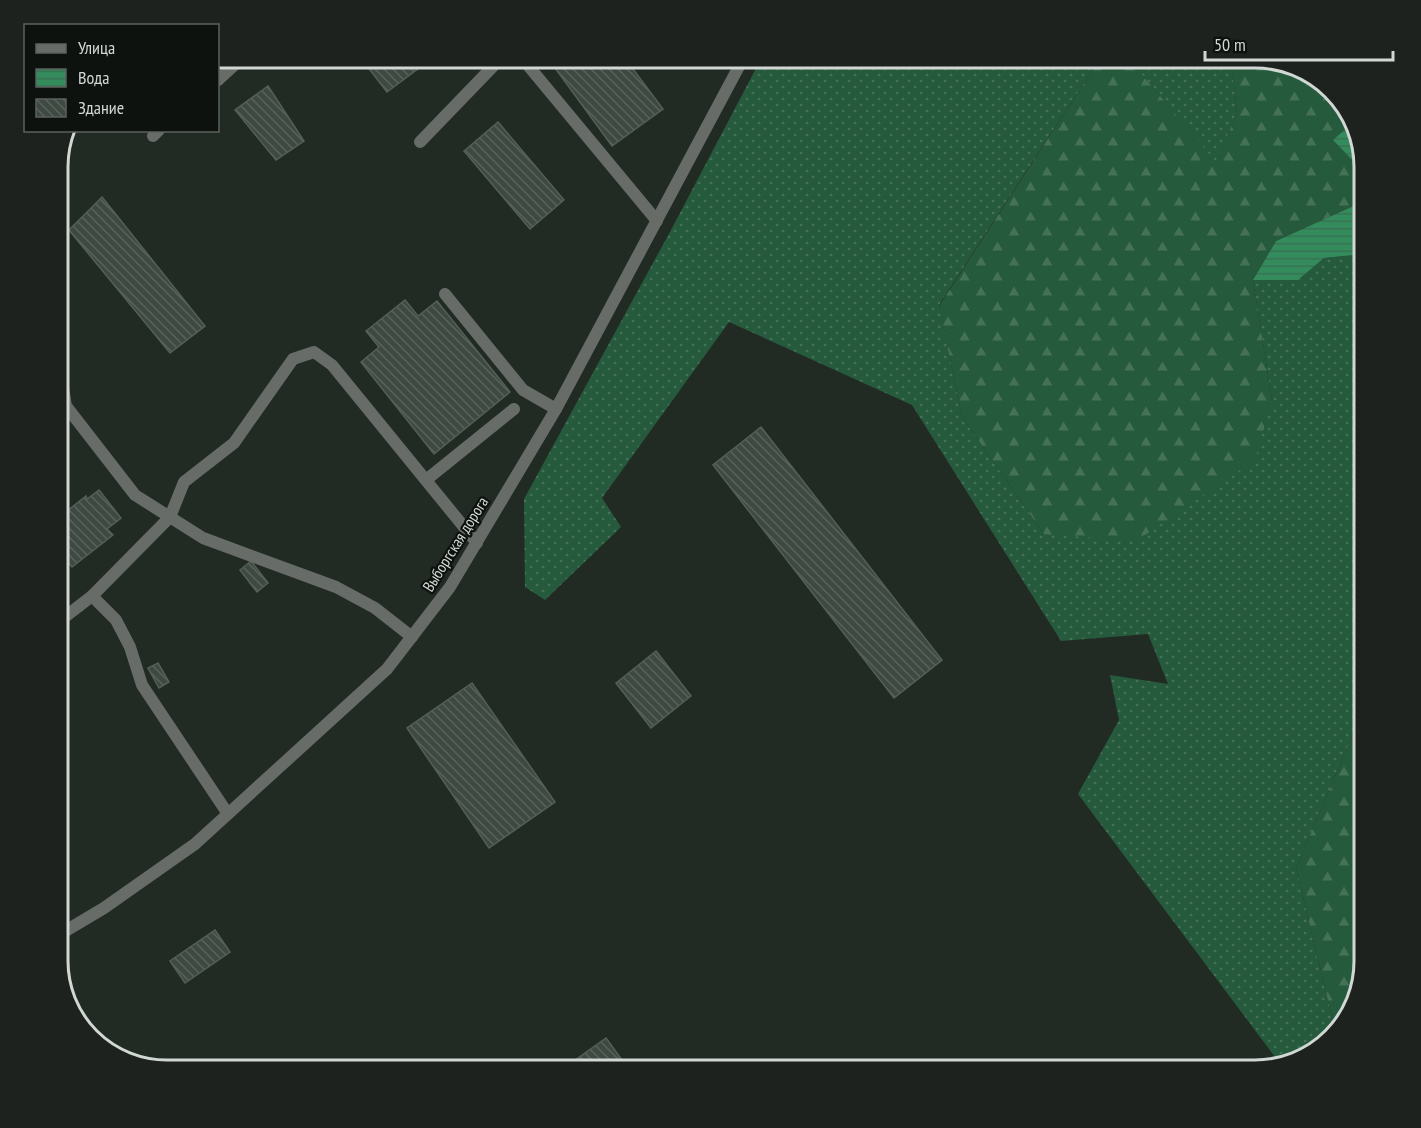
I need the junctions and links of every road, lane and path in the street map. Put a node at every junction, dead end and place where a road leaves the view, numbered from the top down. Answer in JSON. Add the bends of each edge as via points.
{"nodes":[{"id":1,"x":231,"y":68,"type":"edge"},
{"id":2,"x":491,"y":68,"type":"edge"},
{"id":3,"x":530,"y":68,"type":"edge"},
{"id":4,"x":738,"y":68,"type":"edge"},
{"id":5,"x":219,"y":79,"type":"edge"},
{"id":6,"x":420,"y":142,"type":"dead end"},
{"id":7,"x":657,"y":221,"type":"junction"},
{"id":8,"x":445,"y":294,"type":"dead end"},
{"id":9,"x":68,"y":409,"type":"edge"},
{"id":10,"x":513,"y":409,"type":"dead end"},
{"id":11,"x":556,"y":409,"type":"junction"},
{"id":12,"x":426,"y":480,"type":"junction"},
{"id":13,"x":170,"y":517,"type":"junction"},
{"id":14,"x":477,"y":543,"type":"junction"},
{"id":15,"x":92,"y":596,"type":"junction"},
{"id":16,"x":68,"y":615,"type":"edge"},
{"id":17,"x":412,"y":637,"type":"junction"},
{"id":18,"x":228,"y":814,"type":"junction"},
{"id":19,"x":68,"y":929,"type":"edge"}],
"edges":[{"from":1,"to":5,"type":"street"},
{"from":2,"to":6,"type":"street"},
{"from":3,"to":7,"type":"street"},
{"from":4,"to":7,"type":"street","name":"Выборгская дорога"},
{"from":7,"to":11,"type":"street","name":"Выборгская дорога"},
{"from":8,"to":11,"type":"street","via":[[523,390]]},
{"from":9,"to":13,"type":"street","via":[[135,495]]},
{"from":10,"to":12,"type":"street"},
{"from":11,"to":14,"type":"street","name":"Выборгская дорога"},
{"from":12,"to":13,"type":"street","via":[[332,365],[314,352],[292,359],[234,443],[184,482]]},
{"from":12,"to":14,"type":"street"},
{"from":13,"to":15,"type":"street"},
{"from":13,"to":17,"type":"street","via":[[203,538],[336,587],[375,608]]},
{"from":14,"to":17,"type":"street","name":"Выборгская дорога"},
{"from":15,"to":16,"type":"street"},
{"from":15,"to":18,"type":"street","via":[[116,620],[142,685]]},
{"from":17,"to":18,"type":"street","name":"Выборгская дорога","via":[[387,669]]},
{"from":18,"to":19,"type":"street","name":"Выборгская дорога","via":[[195,844]]}]}
